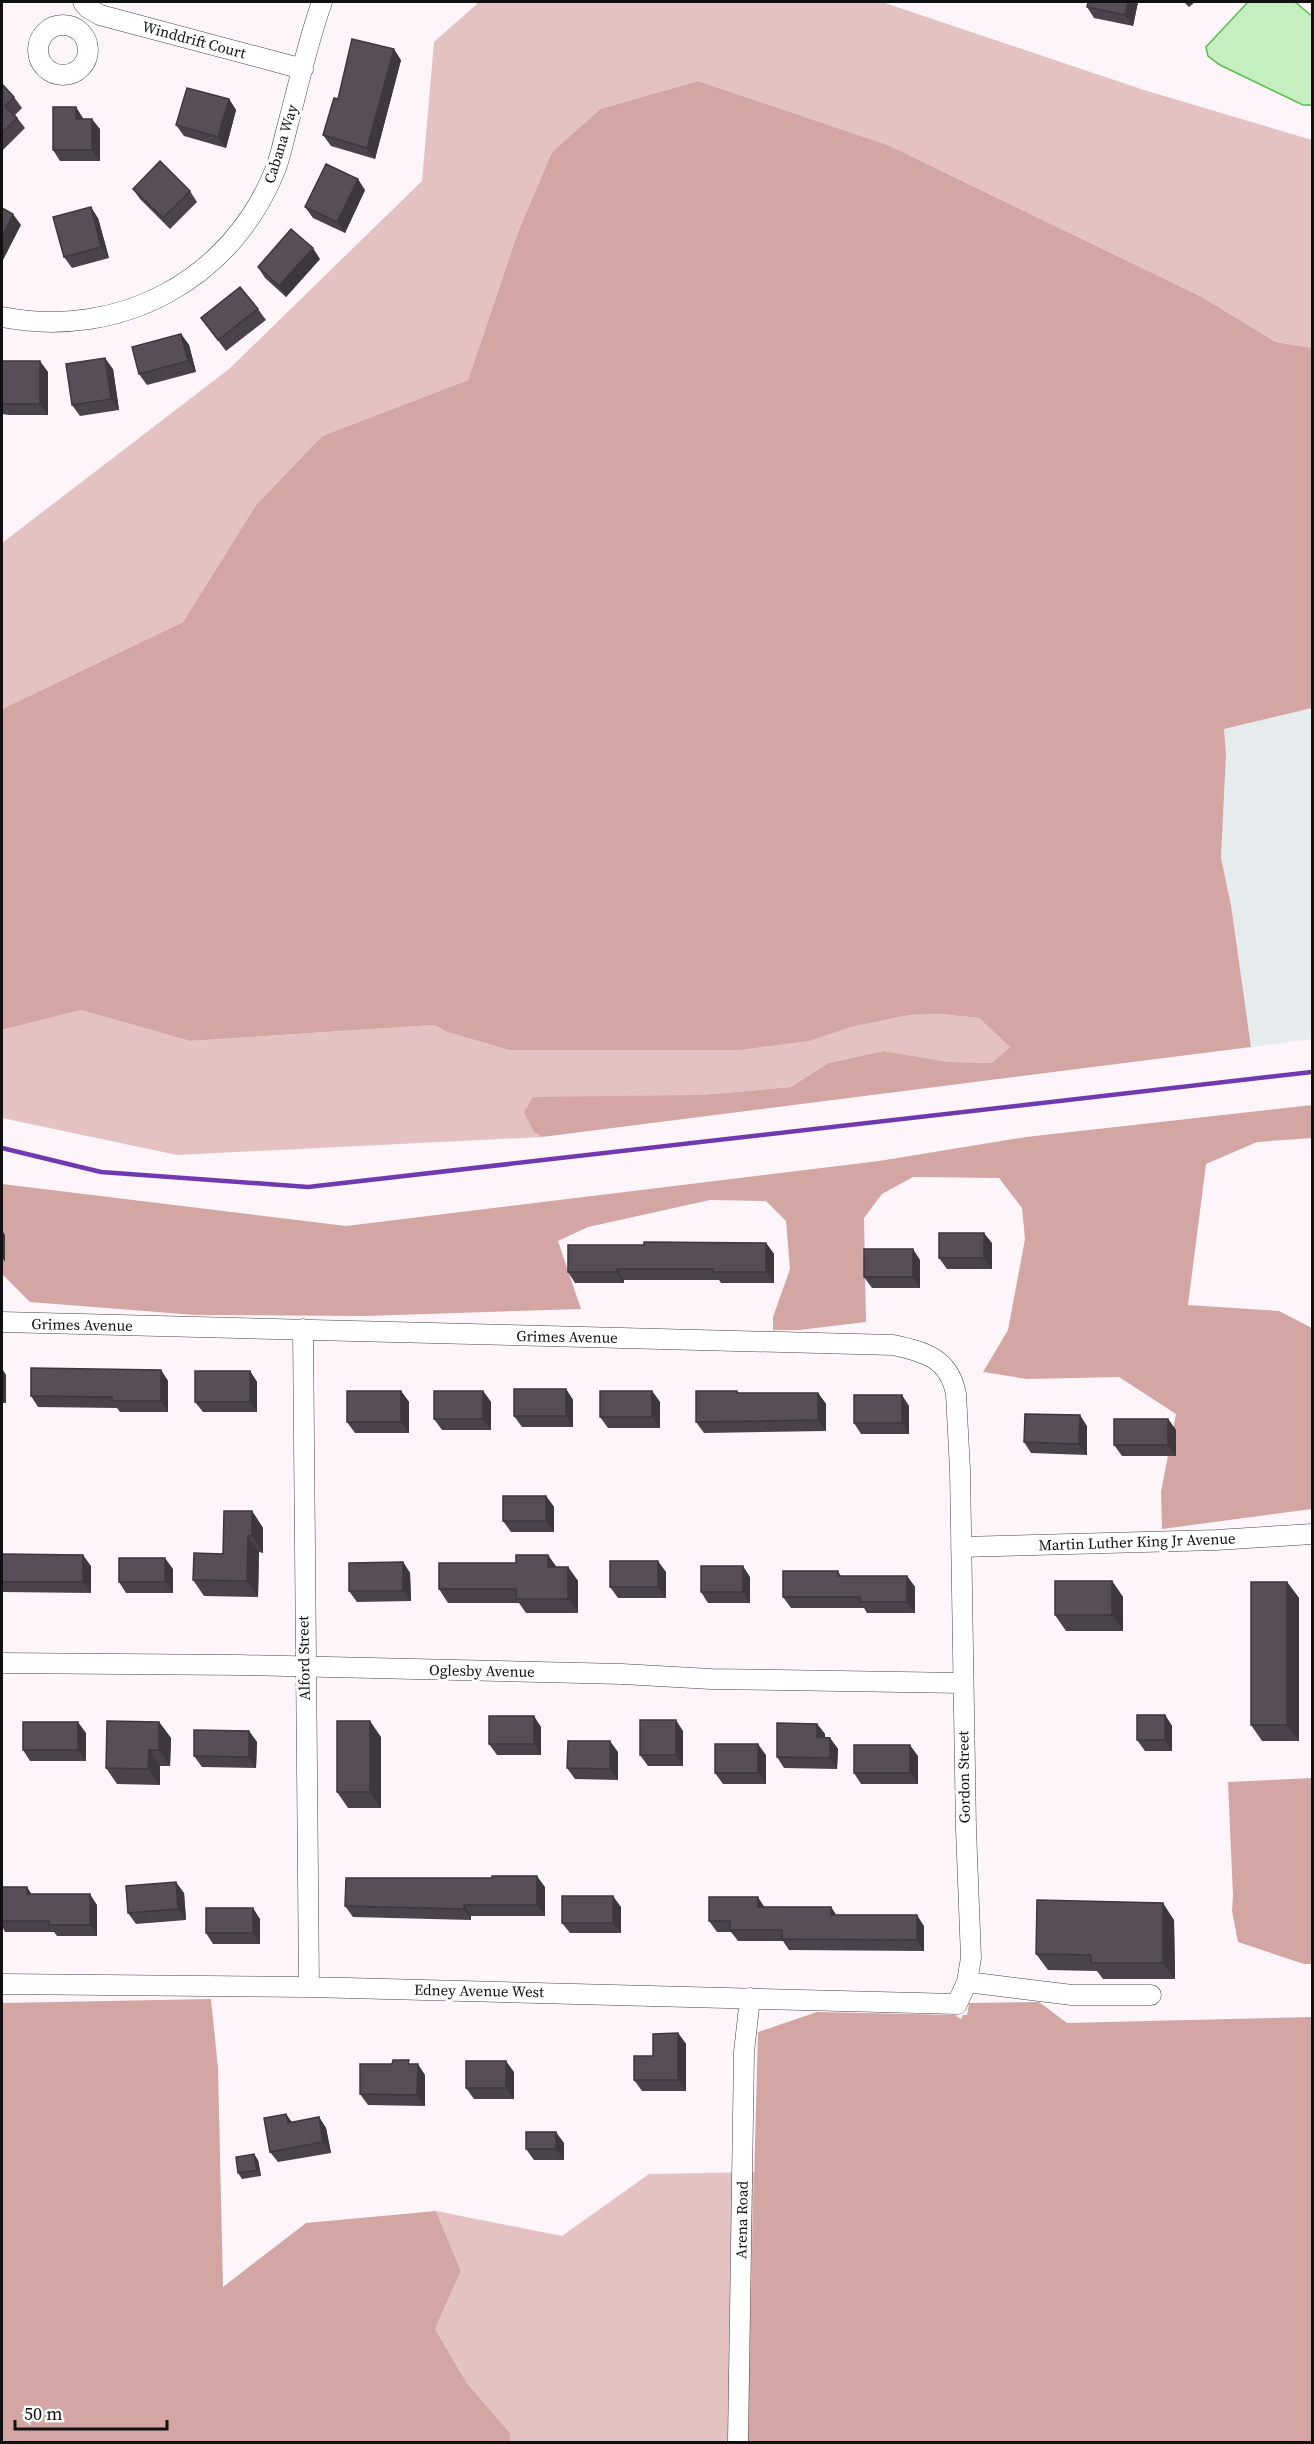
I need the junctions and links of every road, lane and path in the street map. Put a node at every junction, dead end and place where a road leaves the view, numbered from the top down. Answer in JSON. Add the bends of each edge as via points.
{"nodes":[{"id":1,"x":322,"y":2,"type":"edge"},
{"id":2,"x":85,"y":4,"type":"edge"},
{"id":3,"x":75,"y":28,"type":"dead end"},
{"id":4,"x":303,"y":69,"type":"junction"},
{"id":5,"x":2,"y":317,"type":"edge"},
{"id":6,"x":2,"y":1322,"type":"edge"},
{"id":7,"x":303,"y":1329,"type":"junction"},
{"id":8,"x":1312,"y":1534,"type":"edge"},
{"id":9,"x":961,"y":1547,"type":"junction"},
{"id":10,"x":2,"y":1663,"type":"edge"},
{"id":11,"x":304,"y":1667,"type":"junction"},
{"id":12,"x":962,"y":1683,"type":"junction"},
{"id":13,"x":967,"y":1982,"type":"junction"},
{"id":14,"x":2,"y":1984,"type":"edge"},
{"id":15,"x":309,"y":1987,"type":"junction"},
{"id":16,"x":1151,"y":1995,"type":"dead end"},
{"id":17,"x":750,"y":1998,"type":"junction"},
{"id":18,"x":957,"y":2004,"type":"joint"},
{"id":19,"x":738,"y":2442,"type":"edge"}],
"edges":[{"from":1,"to":4,"type":"street","name":"Cabana Way"},
{"from":2,"to":3,"type":"street","name":"Winddrift Court"},
{"from":2,"to":4,"type":"street","name":"Winddrift Court","via":[[100,15]]},
{"from":4,"to":5,"type":"street","name":"Cabana Way","via":[[268,187],[237,236],[200,272],[160,297],[113,316],[57,323]]},
{"from":6,"to":7,"type":"street","name":"Grimes Avenue"},
{"from":7,"to":9,"type":"street","name":"Grimes Avenue","via":[[893,1345],[921,1351],[944,1365],[954,1384]]},
{"from":7,"to":11,"type":"street","name":"Alford Street"},
{"from":8,"to":9,"type":"street","name":"Martin Luther King Jr Avenue"},
{"from":9,"to":12,"type":"street","name":"Gordon Street"},
{"from":10,"to":11,"type":"street","name":"Oglesby Avenue"},
{"from":11,"to":12,"type":"street","name":"Oglesby Avenue"},
{"from":11,"to":15,"type":"street","name":"Alford Street"},
{"from":12,"to":13,"type":"street","name":"Gordon Street","via":[[971,1958]]},
{"from":13,"to":16,"type":"street","via":[[1072,1995]]},
{"from":13,"to":18,"type":"street","name":"Gordon Street"},
{"from":14,"to":15,"type":"street","name":"Edney Avenue West"},
{"from":15,"to":17,"type":"street","name":"Edney Avenue West"},
{"from":17,"to":18,"type":"street","name":"Edney Avenue West"},
{"from":17,"to":19,"type":"street","name":"Arena Road","via":[[744,2052]]}]}
